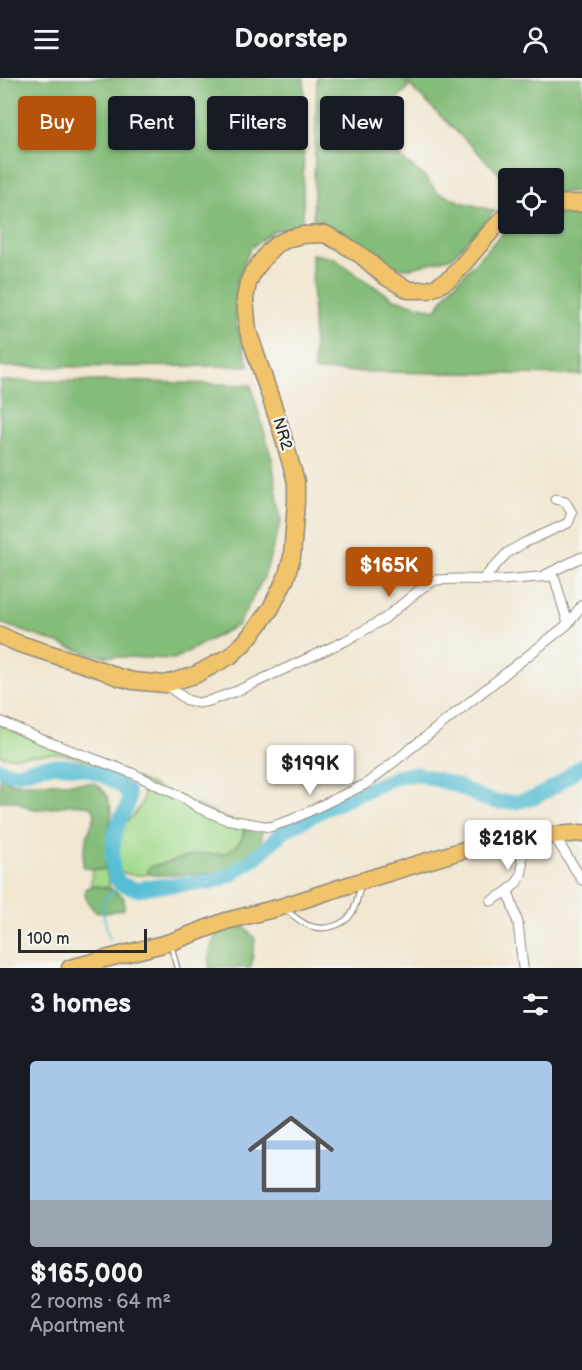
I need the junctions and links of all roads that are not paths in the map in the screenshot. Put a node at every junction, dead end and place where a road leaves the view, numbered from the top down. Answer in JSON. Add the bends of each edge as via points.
{"nodes":[{"id":1,"x":582,"y":203,"type":"edge"},
{"id":2,"x":564,"y":204,"type":"edge"},
{"id":3,"x":498,"y":224,"type":"edge"},
{"id":4,"x":555,"y":499,"type":"dead end"},
{"id":5,"x":582,"y":556,"type":"edge"},
{"id":6,"x":544,"y":575,"type":"junction"},
{"id":7,"x":482,"y":580,"type":"junction"},
{"id":8,"x":582,"y":605,"type":"edge"},
{"id":9,"x":568,"y":624,"type":"junction"},
{"id":10,"x":0,"y":635,"type":"edge"},
{"id":11,"x":165,"y":684,"type":"junction"},
{"id":12,"x":0,"y":721,"type":"edge"},
{"id":13,"x":582,"y":833,"type":"edge"},
{"id":14,"x":553,"y":834,"type":"junction"},
{"id":15,"x":516,"y":837,"type":"junction"},
{"id":16,"x":582,"y":880,"type":"edge"},
{"id":17,"x":362,"y":881,"type":"junction"},
{"id":18,"x":508,"y":891,"type":"junction"},
{"id":19,"x":490,"y":901,"type":"dead end"},
{"id":20,"x":281,"y":907,"type":"junction"},
{"id":21,"x":171,"y":942,"type":"junction"},
{"id":22,"x":80,"y":966,"type":"edge"},
{"id":23,"x":177,"y":968,"type":"edge"},
{"id":24,"x":523,"y":968,"type":"edge"}],
"edges":[{"from":1,"to":2,"type":"highway"},
{"from":3,"to":11,"type":"highway","name":"NR2","number":"NR2","via":[[459,270],[428,290],[409,290],[325,234],[302,235],[277,244],[253,272],[245,299],[248,330],[296,483],[292,557],[271,608],[245,642],[213,666]]},
{"from":4,"to":7,"type":"street","via":[[565,501],[572,513],[568,523],[507,553]]},
{"from":5,"to":6,"type":"street"},
{"from":6,"to":7,"type":"street"},
{"from":6,"to":9,"type":"street","via":[[555,579]]},
{"from":7,"to":11,"type":"street","via":[[444,579],[429,583],[384,619],[345,641],[223,696],[198,703]]},
{"from":8,"to":9,"type":"street"},
{"from":9,"to":12,"type":"street","via":[[366,784],[270,827],[225,819],[132,773]]},
{"from":10,"to":11,"type":"highway","name":"NR2","number":"NR2","via":[[118,677]]},
{"from":13,"to":14,"type":"highway"},
{"from":14,"to":15,"type":"highway"},
{"from":14,"to":16,"type":"street"},
{"from":15,"to":17,"type":"highway"},
{"from":15,"to":18,"type":"street","via":[[523,871]]},
{"from":17,"to":20,"type":"highway"},
{"from":17,"to":20,"type":"lane","via":[[354,911],[337,926],[309,925]]},
{"from":18,"to":19,"type":"street"},
{"from":18,"to":24,"type":"street","via":[[518,923]]},
{"from":20,"to":21,"type":"highway","via":[[226,921]]},
{"from":21,"to":22,"type":"highway"},
{"from":21,"to":23,"type":"lane"}]}
